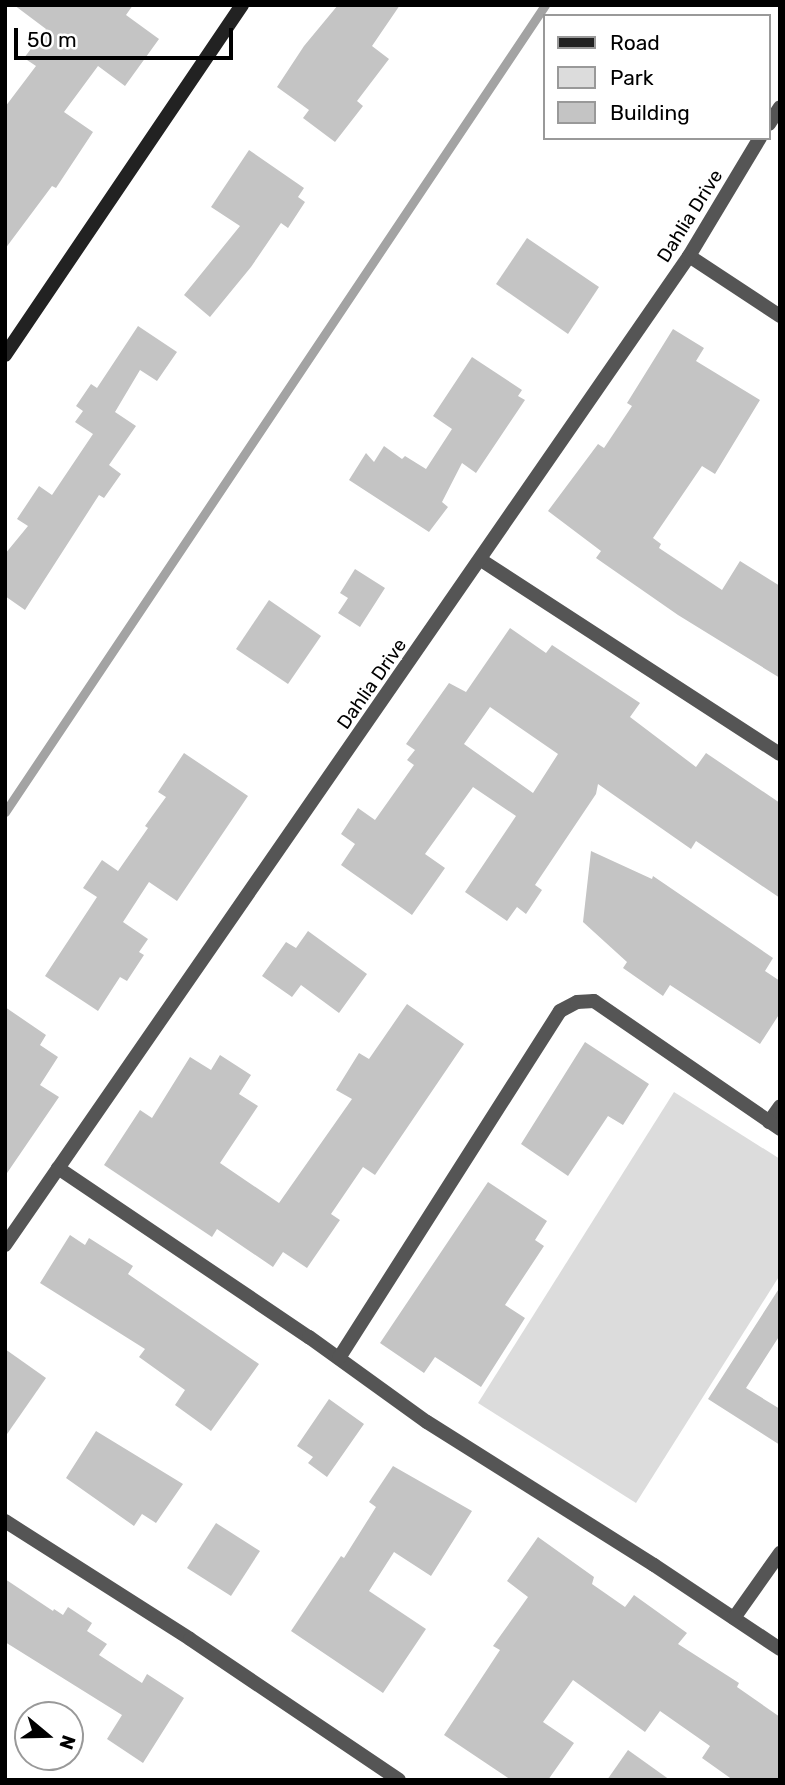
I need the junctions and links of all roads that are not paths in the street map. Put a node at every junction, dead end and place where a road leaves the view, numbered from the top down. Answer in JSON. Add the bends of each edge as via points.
{"nodes":[{"id":1,"x":242,"y":5,"type":"edge"},
{"id":2,"x":759,"y":140,"type":"edge"},
{"id":3,"x":689,"y":256,"type":"junction"},
{"id":4,"x":780,"y":316,"type":"edge"},
{"id":5,"x":5,"y":355,"type":"edge"},
{"id":6,"x":481,"y":560,"type":"junction"},
{"id":7,"x":780,"y":754,"type":"edge"},
{"id":8,"x":780,"y":1106,"type":"edge"},
{"id":9,"x":774,"y":1126,"type":"edge"},
{"id":10,"x":58,"y":1168,"type":"junction"},
{"id":11,"x":5,"y":1245,"type":"edge"},
{"id":12,"x":339,"y":1359,"type":"junction"},
{"id":13,"x":5,"y":1521,"type":"edge"},
{"id":14,"x":780,"y":1553,"type":"edge"},
{"id":15,"x":734,"y":1618,"type":"junction"},
{"id":16,"x":780,"y":1649,"type":"edge"},
{"id":17,"x":399,"y":1780,"type":"edge"}],
"edges":[{"from":1,"to":5,"type":"main road"},
{"from":2,"to":3,"type":"street","name":"Dahlia Drive"},
{"from":3,"to":4,"type":"street"},
{"from":3,"to":6,"type":"street","name":"Dahlia Drive"},
{"from":6,"to":7,"type":"street"},
{"from":6,"to":10,"type":"street","name":"Dahlia Drive"},
{"from":8,"to":9,"type":"street"},
{"from":9,"to":12,"type":"street","via":[[594,1001],[577,1002],[560,1012]]},
{"from":10,"to":11,"type":"street","name":"Dahlia Drive"},
{"from":10,"to":12,"type":"street"},
{"from":12,"to":15,"type":"street","via":[[427,1422]]},
{"from":13,"to":17,"type":"street","via":[[202,1646]]},
{"from":14,"to":15,"type":"street"},
{"from":15,"to":16,"type":"street"}]}
